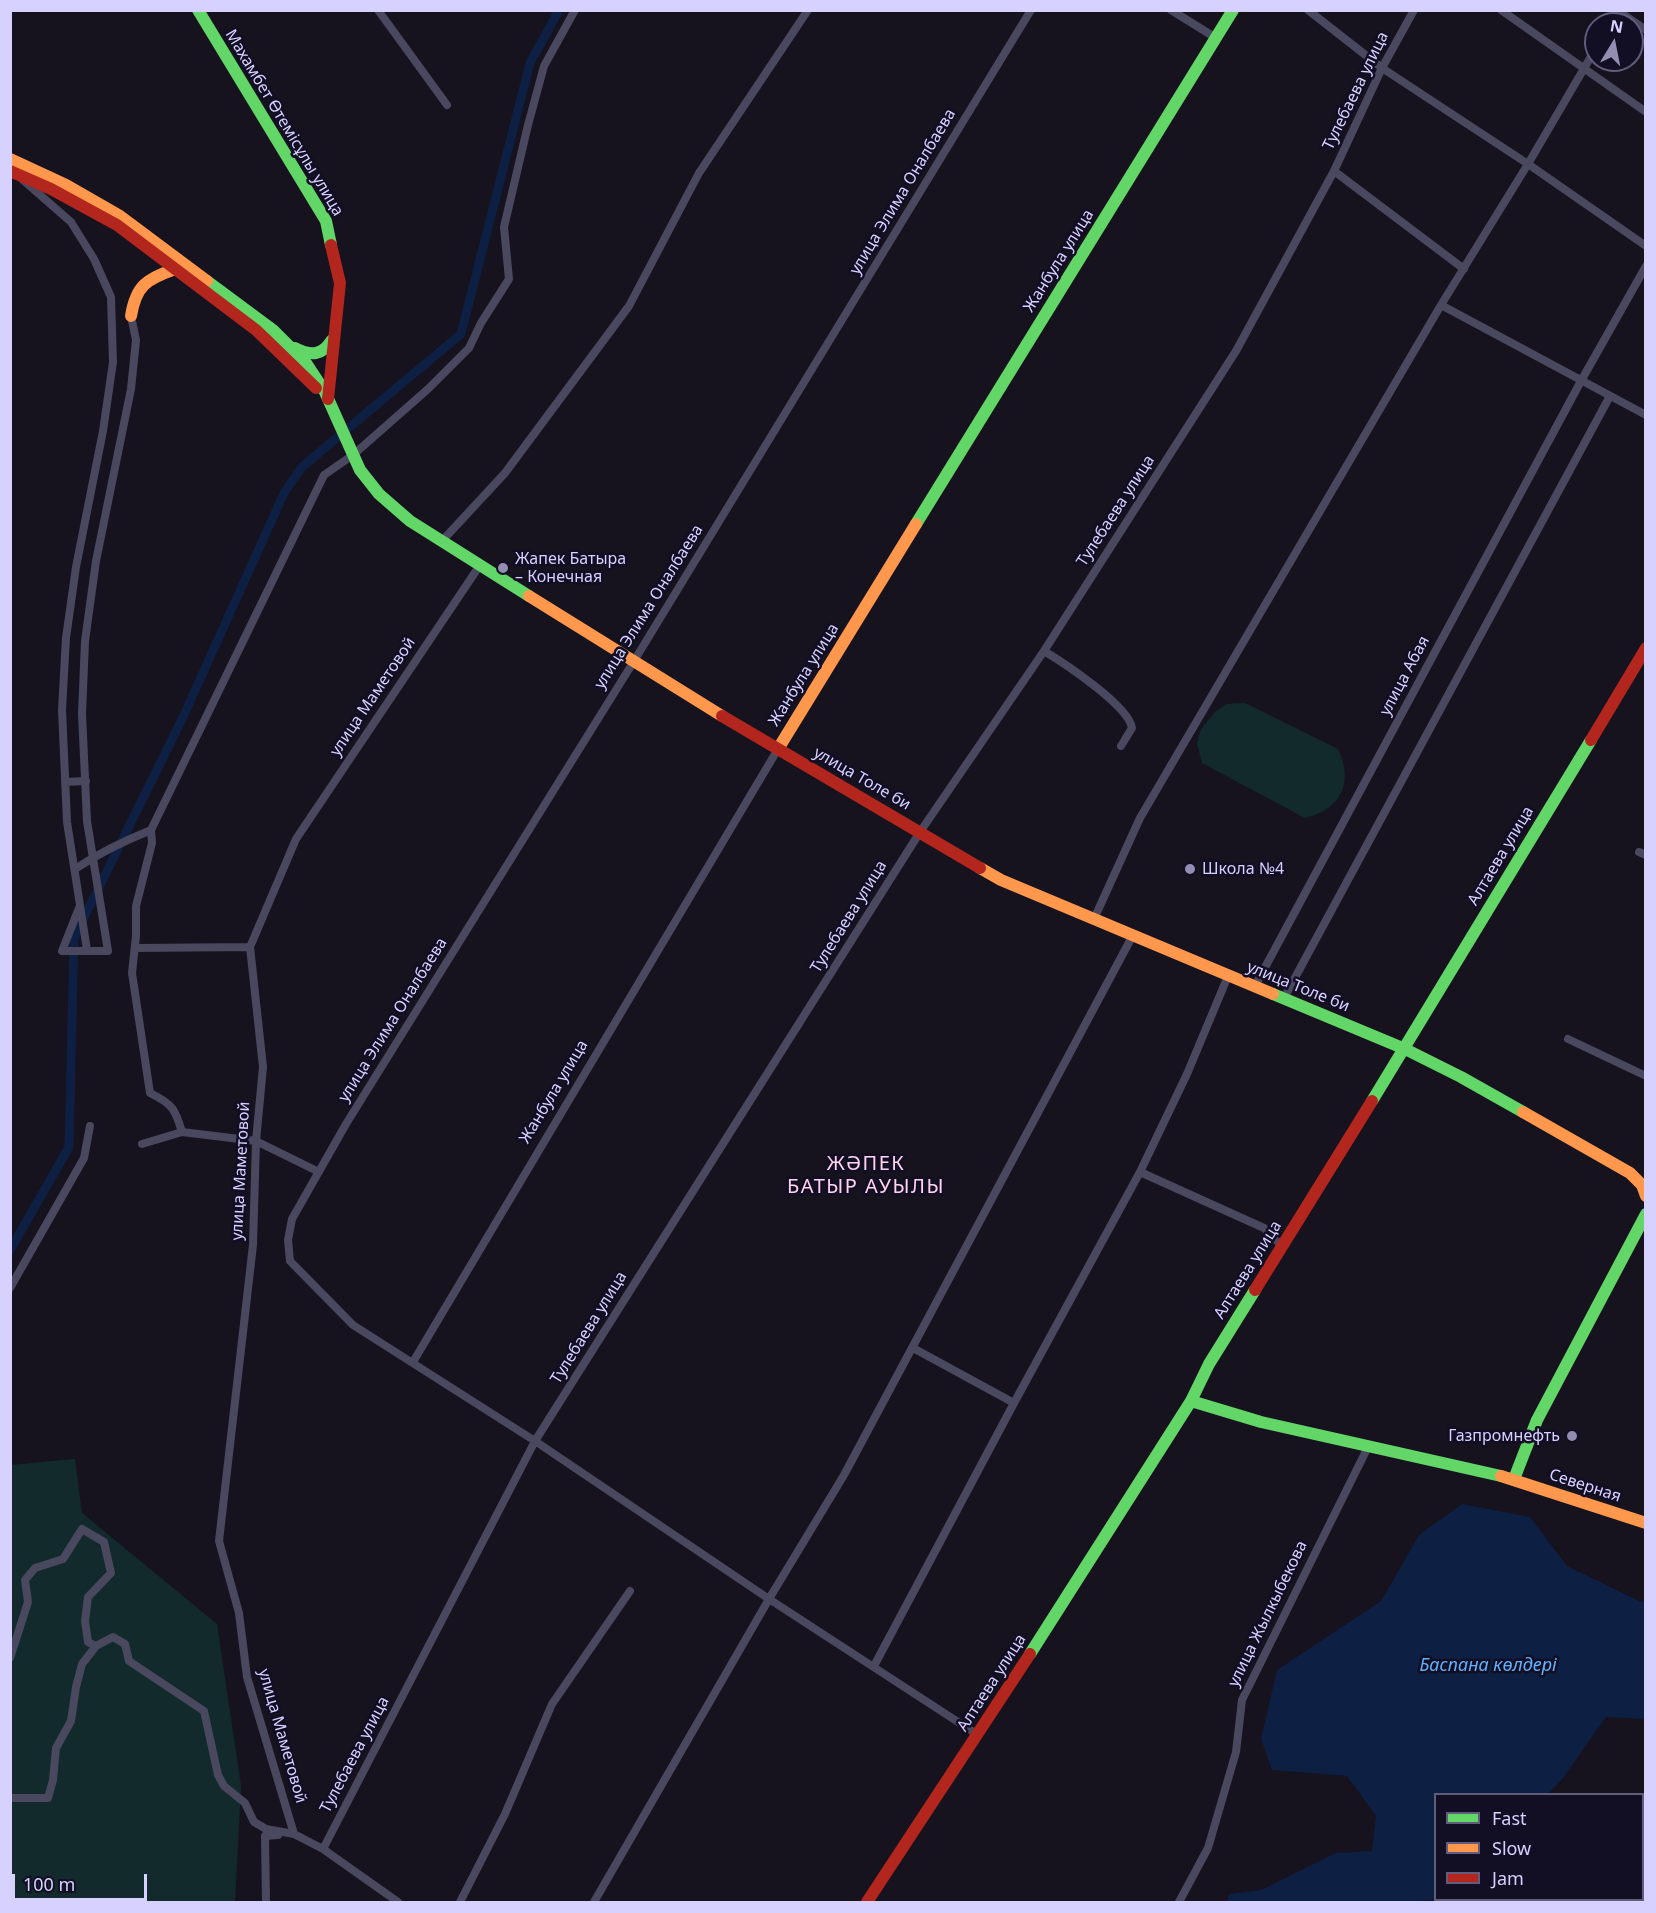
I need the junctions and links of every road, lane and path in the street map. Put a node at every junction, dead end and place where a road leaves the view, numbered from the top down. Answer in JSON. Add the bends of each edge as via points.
{"nodes":[{"id":1,"x":198,"y":10,"type":"edge"},
{"id":2,"x":378,"y":10,"type":"edge"},
{"id":3,"x":575,"y":10,"type":"edge"},
{"id":4,"x":808,"y":10,"type":"edge"},
{"id":5,"x":1031,"y":10,"type":"edge"},
{"id":6,"x":1171,"y":10,"type":"edge"},
{"id":7,"x":1233,"y":10,"type":"edge"},
{"id":8,"x":1308,"y":10,"type":"edge"},
{"id":9,"x":1413,"y":10,"type":"edge"},
{"id":10,"x":1501,"y":10,"type":"edge"},
{"id":11,"x":1617,"y":11,"type":"edge"},
{"id":12,"x":1646,"y":30,"type":"edge"},
{"id":13,"x":1216,"y":38,"type":"junction"},
{"id":14,"x":1382,"y":68,"type":"junction"},
{"id":15,"x":1584,"y":68,"type":"joint"},
{"id":16,"x":1590,"y":72,"type":"edge"},
{"id":17,"x":447,"y":105,"type":"dead end"},
{"id":18,"x":1646,"y":112,"type":"edge"},
{"id":19,"x":10,"y":159,"type":"edge"},
{"id":20,"x":1528,"y":164,"type":"junction"},
{"id":21,"x":12,"y":171,"type":"edge"},
{"id":22,"x":1334,"y":171,"type":"junction"},
{"id":23,"x":1646,"y":246,"type":"edge"},
{"id":24,"x":1646,"y":266,"type":"edge"},
{"id":25,"x":175,"y":269,"type":"junction"},
{"id":26,"x":1464,"y":269,"type":"junction"},
{"id":27,"x":1441,"y":305,"type":"junction"},
{"id":28,"x":131,"y":316,"type":"joint"},
{"id":29,"x":333,"y":339,"type":"junction"},
{"id":30,"x":287,"y":343,"type":"junction"},
{"id":31,"x":1581,"y":381,"type":"junction"},
{"id":32,"x":1610,"y":396,"type":"junction"},
{"id":33,"x":328,"y":399,"type":"junction"},
{"id":34,"x":1646,"y":415,"type":"edge"},
{"id":35,"x":352,"y":456,"type":"junction"},
{"id":36,"x":442,"y":541,"type":"junction"},
{"id":37,"x":480,"y":565,"type":"junction"},
{"id":38,"x":1646,"y":648,"type":"edge"},
{"id":39,"x":1044,"y":651,"type":"junction"},
{"id":40,"x":634,"y":661,"type":"junction"},
{"id":41,"x":1121,"y":746,"type":"dead end"},
{"id":42,"x":778,"y":749,"type":"junction"},
{"id":43,"x":86,"y":781,"type":"junction"},
{"id":44,"x":65,"y":782,"type":"junction"},
{"id":45,"x":151,"y":830,"type":"junction"},
{"id":46,"x":920,"y":832,"type":"junction"},
{"id":47,"x":92,"y":858,"type":"junction"},
{"id":48,"x":75,"y":869,"type":"junction"},
{"id":49,"x":80,"y":905,"type":"junction"},
{"id":50,"x":1094,"y":919,"type":"junction"},
{"id":51,"x":1133,"y":935,"type":"junction"},
{"id":52,"x":250,"y":947,"type":"junction"},
{"id":53,"x":135,"y":948,"type":"junction"},
{"id":54,"x":87,"y":950,"type":"junction"},
{"id":55,"x":1228,"y":976,"type":"junction"},
{"id":56,"x":1255,"y":986,"type":"junction"},
{"id":57,"x":1284,"y":998,"type":"junction"},
{"id":58,"x":1568,"y":1040,"type":"dead end"},
{"id":59,"x":1405,"y":1049,"type":"junction"},
{"id":60,"x":1646,"y":1076,"type":"edge"},
{"id":61,"x":90,"y":1126,"type":"dead end"},
{"id":62,"x":182,"y":1132,"type":"junction"},
{"id":63,"x":256,"y":1141,"type":"junction"},
{"id":64,"x":142,"y":1144,"type":"dead end"},
{"id":65,"x":319,"y":1172,"type":"junction"},
{"id":66,"x":1140,"y":1172,"type":"junction"},
{"id":67,"x":1646,"y":1196,"type":"edge"},
{"id":68,"x":1646,"y":1214,"type":"edge"},
{"id":69,"x":1282,"y":1246,"type":"junction"},
{"id":70,"x":10,"y":1288,"type":"edge"},
{"id":71,"x":913,"y":1348,"type":"junction"},
{"id":72,"x":413,"y":1362,"type":"junction"},
{"id":73,"x":1191,"y":1401,"type":"junction"},
{"id":74,"x":1014,"y":1403,"type":"junction"},
{"id":75,"x":536,"y":1441,"type":"junction"},
{"id":76,"x":1368,"y":1447,"type":"junction"},
{"id":77,"x":1514,"y":1479,"type":"junction"},
{"id":78,"x":1646,"y":1523,"type":"edge"},
{"id":79,"x":630,"y":1591,"type":"dead end"},
{"id":80,"x":769,"y":1599,"type":"junction"},
{"id":81,"x":96,"y":1646,"type":"junction"},
{"id":82,"x":10,"y":1658,"type":"edge"},
{"id":83,"x":874,"y":1666,"type":"junction"},
{"id":84,"x":978,"y":1736,"type":"junction"},
{"id":85,"x":10,"y":1798,"type":"edge"},
{"id":86,"x":294,"y":1834,"type":"junction"},
{"id":87,"x":323,"y":1849,"type":"junction"},
{"id":88,"x":266,"y":1902,"type":"edge"},
{"id":89,"x":398,"y":1902,"type":"edge"},
{"id":90,"x":460,"y":1902,"type":"edge"},
{"id":91,"x":594,"y":1902,"type":"edge"},
{"id":92,"x":867,"y":1902,"type":"edge"},
{"id":93,"x":1179,"y":1902,"type":"edge"}],
"edges":[{"from":1,"to":29,"type":"main road","name":"Махамбет Өтемісұлы улица","via":[[326,221],[340,283]]},
{"from":2,"to":17,"type":"street"},
{"from":3,"to":35,"type":"street","via":[[544,66],[528,125],[504,227],[510,279],[469,348]]},
{"from":4,"to":36,"type":"street","via":[[699,173],[629,306],[505,473]]},
{"from":5,"to":40,"type":"street","name":"улица Элима Оналбаева"},
{"from":6,"to":13,"type":"street"},
{"from":7,"to":13,"type":"main road","name":"Жанбула улица"},
{"from":8,"to":14,"type":"street"},
{"from":9,"to":14,"type":"street","name":"Тулебаева улица"},
{"from":10,"to":15,"type":"street"},
{"from":11,"to":12,"type":"street"},
{"from":13,"to":42,"type":"main road","name":"Жанбула улица"},
{"from":14,"to":20,"type":"street"},
{"from":14,"to":22,"type":"street","name":"Тулебаева улица"},
{"from":15,"to":20,"type":"street"},
{"from":16,"to":18,"type":"street"},
{"from":19,"to":30,"type":"main road","via":[[55,179],[120,217]]},
{"from":20,"to":23,"type":"street"},
{"from":20,"to":26,"type":"street"},
{"from":21,"to":25,"type":"main road","via":[[117,225]]},
{"from":21,"to":44,"type":"street","via":[[71,222],[111,297],[113,362],[66,638]]},
{"from":22,"to":26,"type":"street"},
{"from":22,"to":39,"type":"street","name":"Тулебаева улица","via":[[1236,351]]},
{"from":24,"to":31,"type":"street","name":"улица Абая"},
{"from":25,"to":28,"type":"main road","via":[[141,285],[133,298]]},
{"from":25,"to":33,"type":"main road","via":[[256,330]]},
{"from":26,"to":27,"type":"street"},
{"from":27,"to":31,"type":"street"},
{"from":27,"to":50,"type":"street","via":[[1140,818]]},
{"from":28,"to":43,"type":"street","via":[[136,340],[131,389],[96,561],[86,641],[81,714]]},
{"from":29,"to":30,"type":"main road","via":[[324,352],[314,355]]},
{"from":29,"to":33,"type":"main road","name":"Махамбет Өтемісұлы улица"},
{"from":30,"to":33,"type":"main road","name":"улица Толе би","via":[[307,364]]},
{"from":31,"to":32,"type":"street"},
{"from":31,"to":56,"type":"street","name":"улица Абая"},
{"from":32,"to":34,"type":"street"},
{"from":32,"to":57,"type":"street"},
{"from":33,"to":35,"type":"main road","name":"улица Толе би"},
{"from":35,"to":36,"type":"main road","name":"улица Толе би","via":[[370,484],[410,521]]},
{"from":35,"to":45,"type":"street","via":[[324,476]]},
{"from":36,"to":37,"type":"main road","name":"улица Толе би"},
{"from":37,"to":40,"type":"main road","name":"улица Толе би"},
{"from":37,"to":52,"type":"street","name":"улица Маметовой","via":[[296,839]]},
{"from":38,"to":59,"type":"main road","name":"Алтаева улица"},
{"from":39,"to":41,"type":"street","via":[[1086,679],[1129,719],[1132,728]]},
{"from":39,"to":46,"type":"street","name":"Тулебаева улица"},
{"from":40,"to":42,"type":"main road","name":"улица Толе би"},
{"from":40,"to":65,"type":"street","name":"улица Элима Оналбаева"},
{"from":42,"to":46,"type":"main road","name":"улица Толе би"},
{"from":42,"to":72,"type":"street","name":"Жанбула улица"},
{"from":43,"to":44,"type":"street"},
{"from":43,"to":47,"type":"street"},
{"from":44,"to":48,"type":"street"},
{"from":45,"to":47,"type":"street"},
{"from":45,"to":53,"type":"street","via":[[152,843],[136,906]]},
{"from":46,"to":50,"type":"main road","name":"улица Толе би","via":[[1001,880]]},
{"from":46,"to":75,"type":"street","name":"Тулебаева улица"},
{"from":47,"to":48,"type":"street"},
{"from":47,"to":54,"type":"street","via":[[108,951]]},
{"from":48,"to":49,"type":"street"},
{"from":49,"to":54,"type":"street"},
{"from":49,"to":54,"type":"street","via":[[62,951]]},
{"from":50,"to":51,"type":"main road","name":"улица Толе би"},
{"from":51,"to":55,"type":"main road","name":"улица Толе би"},
{"from":51,"to":71,"type":"street"},
{"from":52,"to":53,"type":"street"},
{"from":52,"to":63,"type":"street","name":"улица Маметовой","via":[[263,1067]]},
{"from":53,"to":62,"type":"street","via":[[132,973],[150,1092],[169,1103]]},
{"from":55,"to":56,"type":"main road","name":"улица Толе би"},
{"from":55,"to":66,"type":"street"},
{"from":56,"to":57,"type":"main road","name":"улица Толе би"},
{"from":57,"to":59,"type":"main road","name":"улица Толе би"},
{"from":58,"to":60,"type":"street"},
{"from":59,"to":67,"type":"main road","name":"улица Толе би","via":[[1630,1173]]},
{"from":59,"to":69,"type":"main road","name":"Алтаева улица"},
{"from":61,"to":70,"type":"street","via":[[84,1158]]},
{"from":62,"to":63,"type":"street"},
{"from":62,"to":64,"type":"street"},
{"from":63,"to":65,"type":"street"},
{"from":63,"to":86,"type":"street","name":"улица Маметовой","via":[[252,1245],[219,1541],[239,1613],[247,1677]]},
{"from":65,"to":72,"type":"street","name":"улица Элима Оналбаева","via":[[292,1219],[288,1240],[290,1262],[353,1325]]},
{"from":66,"to":69,"type":"street","via":[[1264,1228]]},
{"from":66,"to":74,"type":"street"},
{"from":68,"to":77,"type":"main road","via":[[1537,1420]]},
{"from":69,"to":73,"type":"main road","name":"Алтаева улица","via":[[1209,1364]]},
{"from":71,"to":74,"type":"street"},
{"from":71,"to":80,"type":"street","via":[[844,1476]]},
{"from":72,"to":75,"type":"street"},
{"from":73,"to":76,"type":"main road","name":"Северная"},
{"from":73,"to":84,"type":"main road","name":"Алтаева улица"},
{"from":74,"to":83,"type":"street"},
{"from":75,"to":80,"type":"street"},
{"from":75,"to":87,"type":"street","name":"Тулебаева улица"},
{"from":76,"to":77,"type":"main road","name":"Северная"},
{"from":76,"to":93,"type":"street","name":"улица Жылкыбекова","via":[[1242,1700],[1236,1752],[1208,1848]]},
{"from":77,"to":78,"type":"main road","name":"Северная"},
{"from":79,"to":90,"type":"street","via":[[552,1704],[505,1814]]},
{"from":80,"to":83,"type":"street"},
{"from":80,"to":91,"type":"street"},
{"from":81,"to":82,"type":"street","via":[[88,1642],[88,1597],[111,1573],[104,1542],[81,1529],[63,1559],[35,1568],[25,1580],[28,1602]]},
{"from":81,"to":85,"type":"street","via":[[82,1664],[71,1721],[56,1748],[48,1798]]},
{"from":81,"to":86,"type":"street","via":[[113,1637],[125,1644],[129,1661],[204,1712],[224,1786],[245,1803],[254,1822],[266,1829]]},
{"from":83,"to":84,"type":"street"},
{"from":84,"to":92,"type":"main road","name":"Алтаева улица"},
{"from":86,"to":87,"type":"street"},
{"from":86,"to":88,"type":"street","via":[[265,1836]]},
{"from":87,"to":89,"type":"street"}]}
